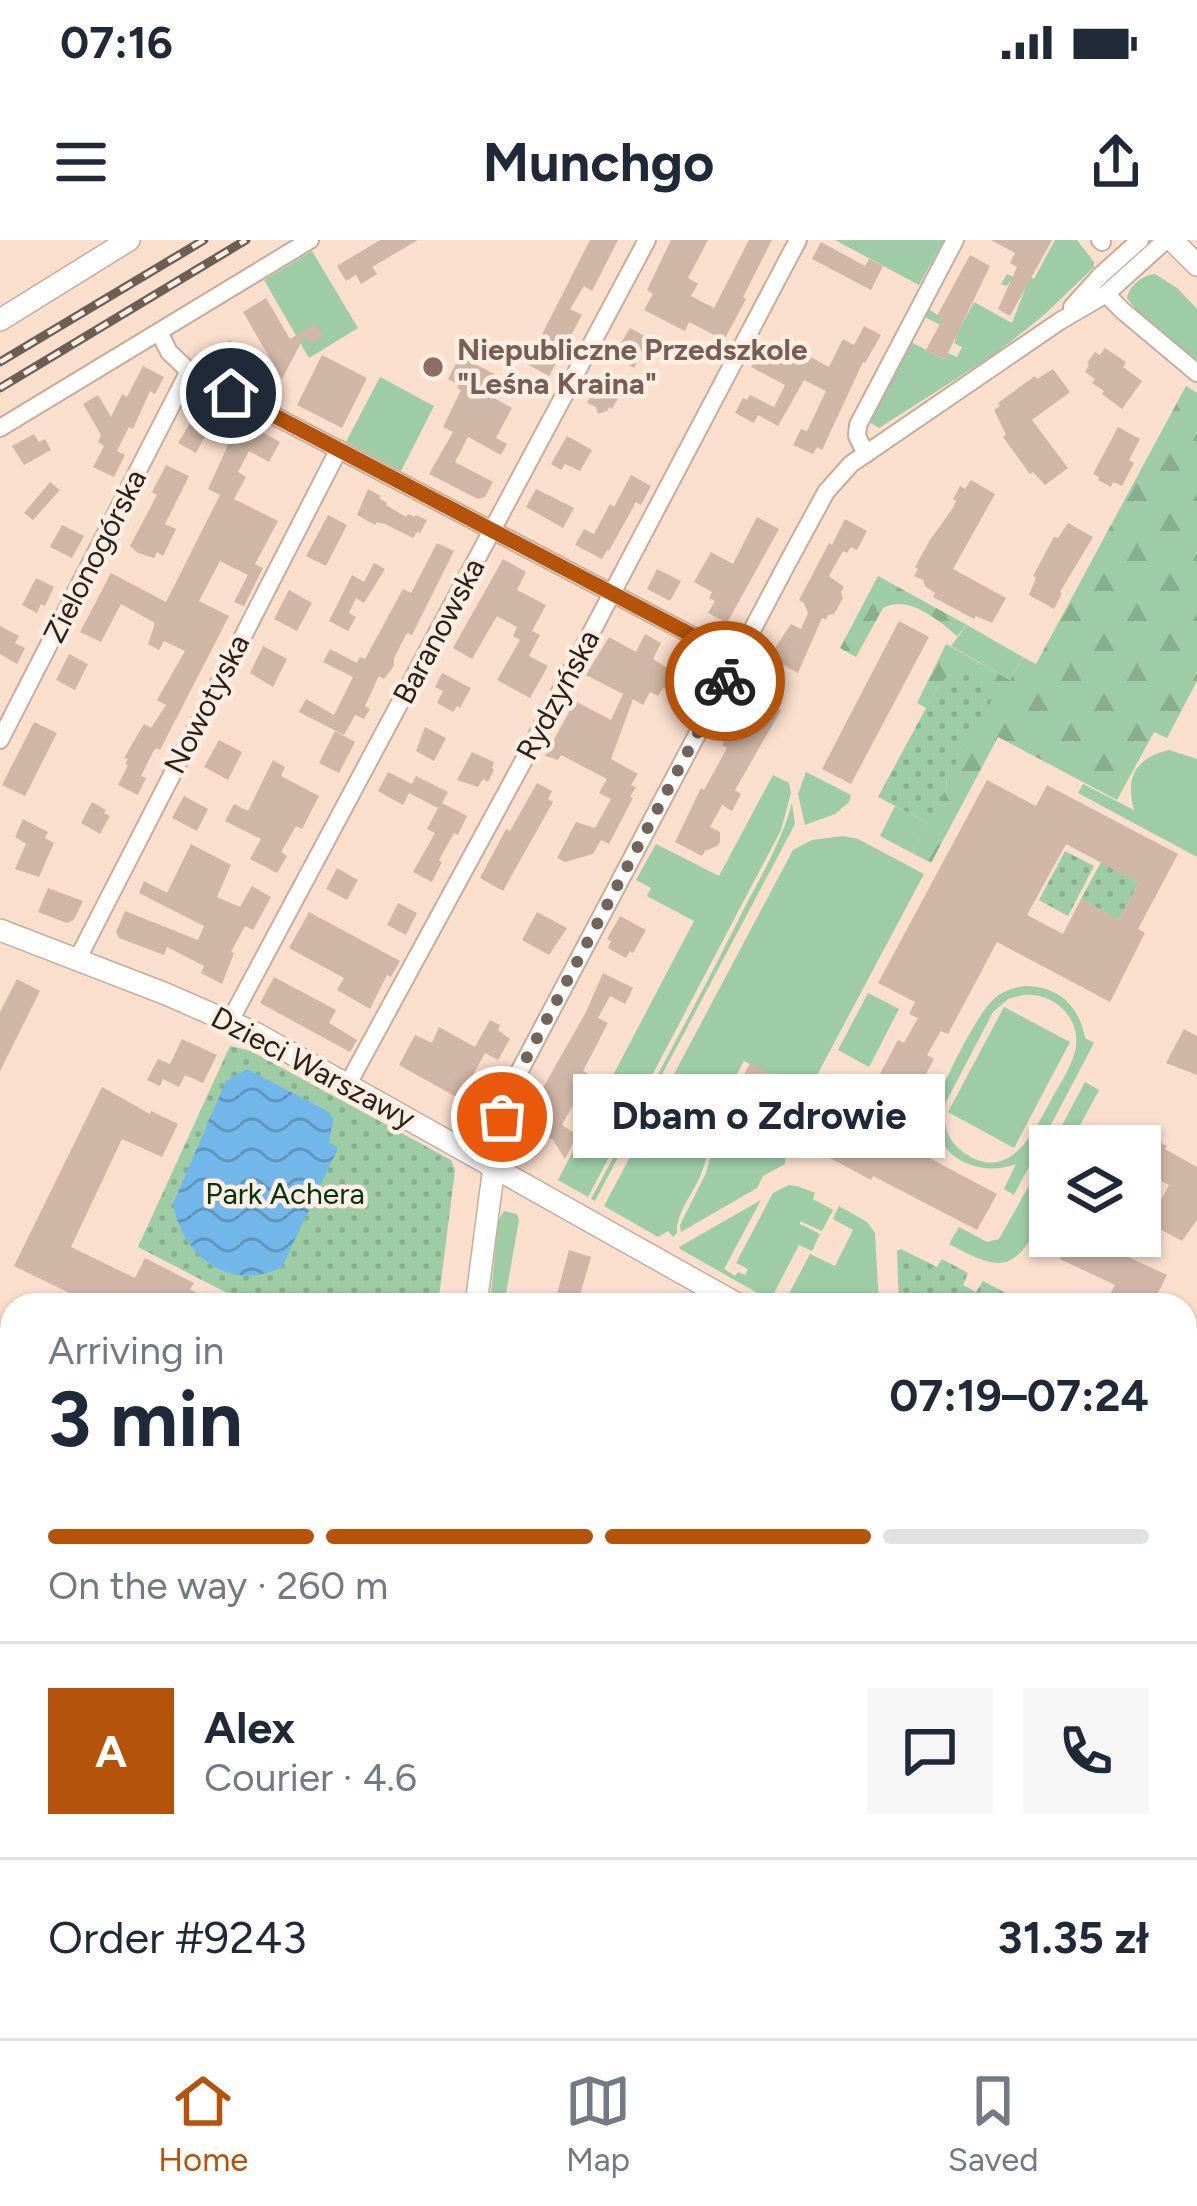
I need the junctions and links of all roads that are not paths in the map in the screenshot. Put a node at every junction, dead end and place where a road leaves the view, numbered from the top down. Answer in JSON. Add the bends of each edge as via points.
{"nodes":[{"id":1,"x":129,"y":240,"type":"edge"},
{"id":2,"x":310,"y":240,"type":"edge"},
{"id":3,"x":647,"y":240,"type":"edge"},
{"id":4,"x":798,"y":240,"type":"edge"},
{"id":5,"x":955,"y":240,"type":"edge"},
{"id":6,"x":1140,"y":240,"type":"edge"},
{"id":7,"x":1169,"y":240,"type":"edge"},
{"id":8,"x":1197,"y":265,"type":"edge"},
{"id":9,"x":1106,"y":294,"type":"junction"},
{"id":10,"x":0,"y":320,"type":"edge"},
{"id":11,"x":1060,"y":321,"type":"junction"},
{"id":12,"x":159,"y":332,"type":"junction"},
{"id":13,"x":189,"y":371,"type":"junction"},
{"id":14,"x":1197,"y":373,"type":"edge"},
{"id":15,"x":0,"y":428,"type":"edge"},
{"id":16,"x":338,"y":449,"type":"junction"},
{"id":17,"x":866,"y":454,"type":"junction"},
{"id":18,"x":493,"y":529,"type":"junction"},
{"id":19,"x":611,"y":594,"type":"junction"},
{"id":20,"x":737,"y":659,"type":"junction"},
{"id":21,"x":0,"y":740,"type":"edge"},
{"id":22,"x":0,"y":930,"type":"edge"},
{"id":23,"x":77,"y":960,"type":"junction"},
{"id":24,"x":230,"y":1021,"type":"junction"},
{"id":25,"x":349,"y":1084,"type":"junction"},
{"id":26,"x":494,"y":1166,"type":"junction"},
{"id":27,"x":478,"y":1293,"type":"edge"},
{"id":28,"x":718,"y":1293,"type":"edge"}],
"edges":[{"from":1,"to":10,"type":"street"},
{"from":2,"to":12,"type":"street"},
{"from":3,"to":18,"type":"street","name":"Baranowska"},
{"from":4,"to":19,"type":"street","name":"Rydzyńska"},
{"from":5,"to":17,"type":"street","via":[[858,425]]},
{"from":6,"to":11,"type":"street"},
{"from":7,"to":8,"type":"street"},
{"from":7,"to":9,"type":"street"},
{"from":9,"to":11,"type":"street"},
{"from":9,"to":14,"type":"street"},
{"from":11,"to":17,"type":"street"},
{"from":12,"to":13,"type":"street"},
{"from":12,"to":15,"type":"street"},
{"from":13,"to":16,"type":"street"},
{"from":13,"to":21,"type":"street","name":"Zielonogórska"},
{"from":16,"to":18,"type":"street"},
{"from":16,"to":23,"type":"street","name":"Nowotyska"},
{"from":17,"to":20,"type":"street","via":[[826,492]]},
{"from":18,"to":19,"type":"street"},
{"from":18,"to":24,"type":"street","name":"Baranowska"},
{"from":19,"to":20,"type":"street"},
{"from":19,"to":25,"type":"street","name":"Rydzyńska"},
{"from":20,"to":26,"type":"street","via":[[513,1086]]},
{"from":22,"to":23,"type":"street","name":"Dzieci Warszawy"},
{"from":23,"to":24,"type":"street","name":"Dzieci Warszawy"},
{"from":24,"to":25,"type":"street","name":"Dzieci Warszawy"},
{"from":25,"to":26,"type":"street","name":"Dzieci Warszawy"},
{"from":26,"to":27,"type":"street"},
{"from":26,"to":28,"type":"street","name":"Dzieci Warszawy"}]}
